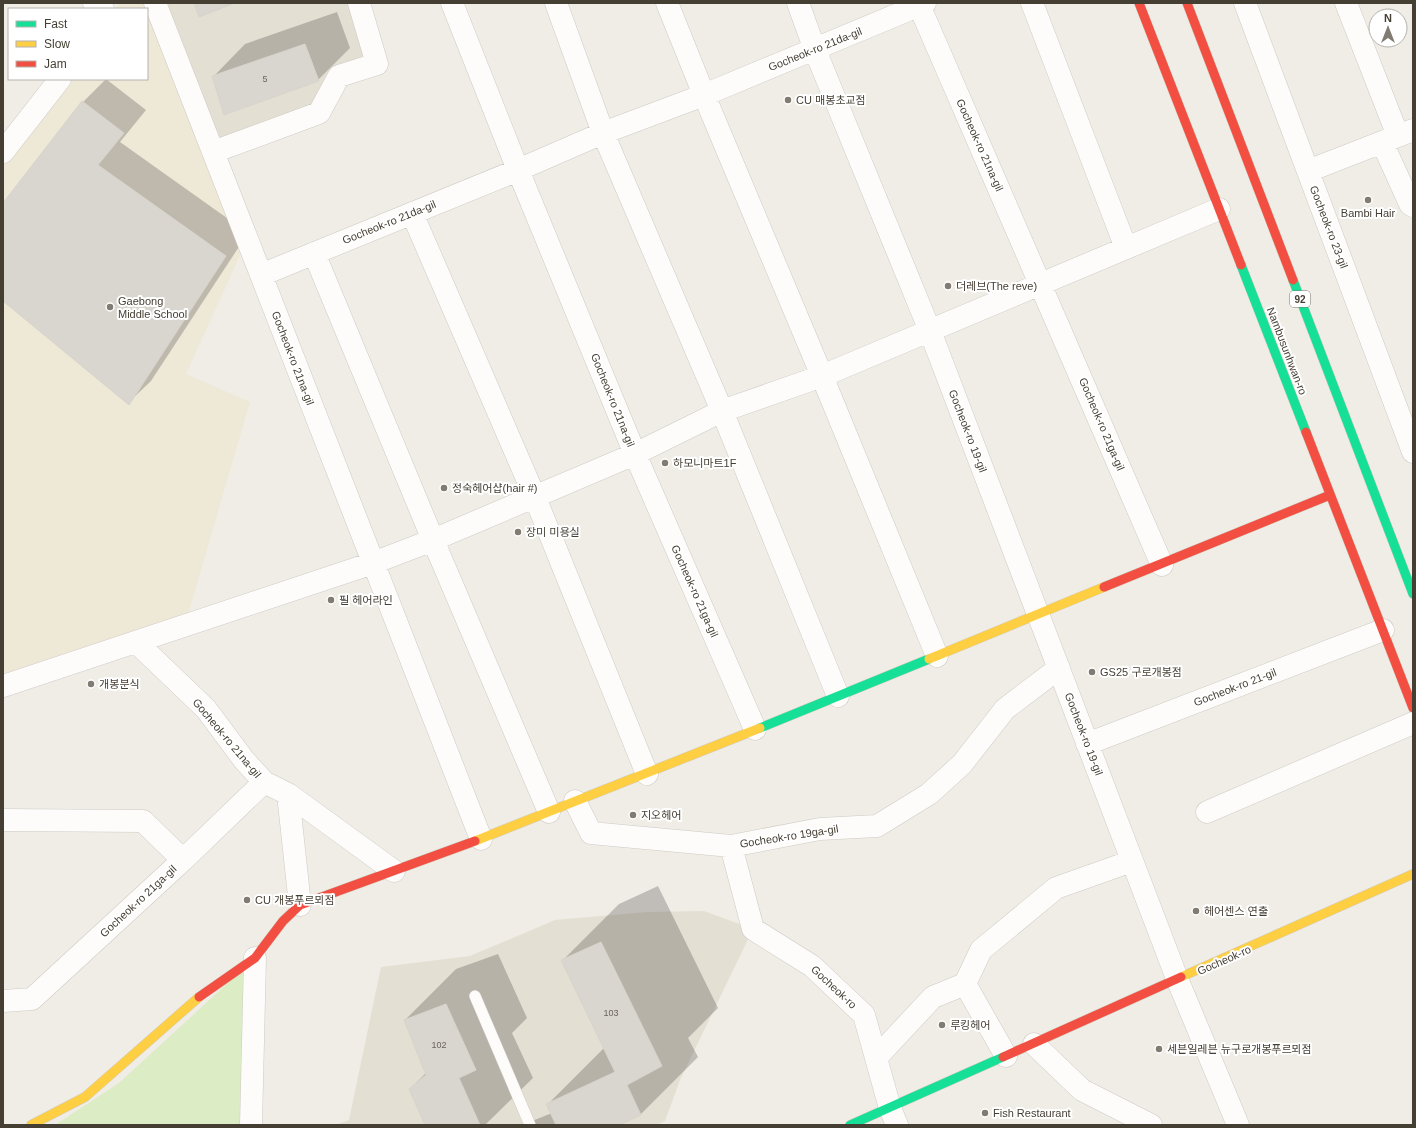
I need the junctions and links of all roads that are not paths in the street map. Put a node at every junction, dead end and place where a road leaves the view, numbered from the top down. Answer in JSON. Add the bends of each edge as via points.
{"nodes":[{"id":1,"x":155,"y":3,"type":"edge"},
{"id":2,"x":359,"y":3,"type":"edge"},
{"id":3,"x":452,"y":3,"type":"edge"},
{"id":4,"x":556,"y":3,"type":"edge"},
{"id":5,"x":668,"y":3,"type":"edge"},
{"id":6,"x":798,"y":3,"type":"edge"},
{"id":7,"x":1032,"y":3,"type":"edge"},
{"id":8,"x":1139,"y":3,"type":"edge"},
{"id":9,"x":1187,"y":3,"type":"edge"},
{"id":10,"x":1245,"y":3,"type":"edge"},
{"id":11,"x":1346,"y":3,"type":"edge"},
{"id":12,"x":922,"y":4,"type":"edge"},
{"id":13,"x":815,"y":50,"type":"junction"},
{"id":14,"x":59,"y":80,"type":"edge"},
{"id":15,"x":704,"y":95,"type":"junction"},
{"id":16,"x":603,"y":132,"type":"junction"},
{"id":17,"x":1397,"y":136,"type":"edge"},
{"id":18,"x":3,"y":152,"type":"edge"},
{"id":19,"x":213,"y":152,"type":"junction"},
{"id":20,"x":518,"y":170,"type":"junction"},
{"id":21,"x":1308,"y":171,"type":"junction"},
{"id":22,"x":1413,"y":206,"type":"edge"},
{"id":23,"x":1219,"y":209,"type":"junction"},
{"id":24,"x":412,"y":213,"type":"junction"},
{"id":25,"x":1126,"y":248,"type":"junction"},
{"id":26,"x":314,"y":253,"type":"junction"},
{"id":27,"x":260,"y":275,"type":"junction"},
{"id":28,"x":1041,"y":284,"type":"junction"},
{"id":29,"x":930,"y":331,"type":"junction"},
{"id":30,"x":822,"y":376,"type":"junction"},
{"id":31,"x":722,"y":411,"type":"junction"},
{"id":32,"x":1413,"y":452,"type":"edge"},
{"id":33,"x":635,"y":454,"type":"junction"},
{"id":34,"x":534,"y":495,"type":"junction"},
{"id":35,"x":1330,"y":495,"type":"junction"},
{"id":36,"x":433,"y":540,"type":"junction"},
{"id":37,"x":373,"y":563,"type":"junction"},
{"id":38,"x":1162,"y":565,"type":"junction"},
{"id":39,"x":1413,"y":594,"type":"edge"},
{"id":40,"x":1038,"y":615,"type":"junction"},
{"id":41,"x":1383,"y":630,"type":"junction"},
{"id":42,"x":136,"y":642,"type":"junction"},
{"id":43,"x":937,"y":656,"type":"junction"},
{"id":44,"x":1059,"y":668,"type":"junction"},
{"id":45,"x":3,"y":686,"type":"edge"},
{"id":46,"x":838,"y":696,"type":"junction"},
{"id":47,"x":1413,"y":708,"type":"edge"},
{"id":48,"x":1413,"y":723,"type":"edge"},
{"id":49,"x":756,"y":729,"type":"junction"},
{"id":50,"x":1087,"y":744,"type":"junction"},
{"id":51,"x":647,"y":774,"type":"junction"},
{"id":52,"x":264,"y":782,"type":"junction"},
{"id":53,"x":288,"y":794,"type":"junction"},
{"id":54,"x":575,"y":801,"type":"junction"},
{"id":55,"x":549,"y":812,"type":"junction"},
{"id":56,"x":1207,"y":812,"type":"dead end"},
{"id":57,"x":3,"y":820,"type":"edge"},
{"id":58,"x":481,"y":840,"type":"junction"},
{"id":59,"x":731,"y":846,"type":"junction"},
{"id":60,"x":183,"y":860,"type":"junction"},
{"id":61,"x":1132,"y":861,"type":"junction"},
{"id":62,"x":394,"y":871,"type":"junction"},
{"id":63,"x":1413,"y":874,"type":"edge"},
{"id":64,"x":300,"y":905,"type":"junction"},
{"id":65,"x":255,"y":958,"type":"junction"},
{"id":66,"x":1178,"y":980,"type":"junction"},
{"id":67,"x":965,"y":984,"type":"junction"},
{"id":68,"x":475,"y":996,"type":"dead end"},
{"id":69,"x":3,"y":1001,"type":"edge"},
{"id":70,"x":1034,"y":1044,"type":"junction"},
{"id":71,"x":1006,"y":1056,"type":"junction"},
{"id":72,"x":876,"y":1058,"type":"junction"},
{"id":73,"x":893,"y":1116,"type":"edge"},
{"id":74,"x":31,"y":1125,"type":"edge"},
{"id":75,"x":251,"y":1125,"type":"edge"},
{"id":76,"x":530,"y":1125,"type":"edge"},
{"id":77,"x":850,"y":1125,"type":"edge"},
{"id":78,"x":1151,"y":1125,"type":"edge"},
{"id":79,"x":1238,"y":1125,"type":"edge"}],
"edges":[{"from":1,"to":19,"type":"street","name":"Gocheok-ro 21na-gil"},
{"from":2,"to":19,"type":"street","via":[[378,64],[339,76],[319,113]]},
{"from":3,"to":20,"type":"street"},
{"from":4,"to":16,"type":"street"},
{"from":5,"to":15,"type":"street"},
{"from":6,"to":13,"type":"street","name":"Gocheok-ro 19-gil"},
{"from":7,"to":25,"type":"street"},
{"from":8,"to":23,"type":"main road","name":"Nambusunhwan-ro"},
{"from":9,"to":39,"type":"main road","number":"92"},
{"from":10,"to":21,"type":"street","name":"Gocheok-ro 23-gil"},
{"from":11,"to":17,"type":"street"},
{"from":12,"to":13,"type":"street","name":"Gocheok-ro 21da-gil"},
{"from":12,"to":28,"type":"street","name":"Gocheok-ro 21na-gil"},
{"from":13,"to":15,"type":"street","name":"Gocheok-ro 21da-gil"},
{"from":13,"to":29,"type":"street","name":"Gocheok-ro 19-gil"},
{"from":14,"to":18,"type":"street"},
{"from":15,"to":16,"type":"street","name":"Gocheok-ro 21da-gil"},
{"from":15,"to":30,"type":"street"},
{"from":16,"to":20,"type":"street","name":"Gocheok-ro 21da-gil"},
{"from":16,"to":31,"type":"street"},
{"from":17,"to":21,"type":"street"},
{"from":17,"to":22,"type":"street","via":[[1410,204]]},
{"from":19,"to":27,"type":"street","name":"Gocheok-ro 21na-gil"},
{"from":20,"to":24,"type":"street","name":"Gocheok-ro 21da-gil"},
{"from":20,"to":33,"type":"street","name":"Gocheok-ro 21na-gil"},
{"from":21,"to":32,"type":"street","name":"Gocheok-ro 23-gil"},
{"from":23,"to":25,"type":"street","name":"Gocheok-ro 21na-gil"},
{"from":23,"to":35,"type":"main road","name":"Nambusunhwan-ro"},
{"from":24,"to":26,"type":"street","name":"Gocheok-ro 21da-gil"},
{"from":24,"to":34,"type":"street"},
{"from":25,"to":28,"type":"street","name":"Gocheok-ro 21na-gil"},
{"from":26,"to":27,"type":"street","name":"Gocheok-ro 21da-gil"},
{"from":26,"to":36,"type":"street"},
{"from":27,"to":37,"type":"street","name":"Gocheok-ro 21na-gil"},
{"from":28,"to":29,"type":"street","name":"Gocheok-ro 21na-gil"},
{"from":28,"to":38,"type":"street","name":"Gocheok-ro 21ga-gil"},
{"from":29,"to":30,"type":"street","name":"Gocheok-ro 21na-gil"},
{"from":29,"to":40,"type":"street","name":"Gocheok-ro 19-gil"},
{"from":30,"to":31,"type":"street","name":"Gocheok-ro 21na-gil"},
{"from":30,"to":43,"type":"street"},
{"from":31,"to":33,"type":"street","name":"Gocheok-ro 21na-gil"},
{"from":31,"to":46,"type":"street"},
{"from":33,"to":34,"type":"street","name":"Gocheok-ro 21na-gil"},
{"from":33,"to":49,"type":"street","name":"Gocheok-ro 21ga-gil"},
{"from":34,"to":36,"type":"street","name":"Gocheok-ro 21na-gil"},
{"from":34,"to":51,"type":"street"},
{"from":35,"to":38,"type":"main road"},
{"from":35,"to":41,"type":"main road","name":"Nambusunhwan-ro"},
{"from":36,"to":37,"type":"street","name":"Gocheok-ro 21na-gil"},
{"from":36,"to":55,"type":"street"},
{"from":37,"to":42,"type":"street","name":"Gocheok-ro 21na-gil"},
{"from":37,"to":58,"type":"street"},
{"from":38,"to":40,"type":"main road"},
{"from":40,"to":43,"type":"main road"},
{"from":40,"to":44,"type":"street","name":"Gocheok-ro 19-gil"},
{"from":41,"to":47,"type":"main road","name":"Nambusunhwan-ro"},
{"from":41,"to":50,"type":"street","name":"Gocheok-ro 21-gil"},
{"from":42,"to":45,"type":"street","name":"Gocheok-ro 21na-gil"},
{"from":42,"to":52,"type":"street","name":"Gocheok-ro 21na-gil","via":[[206,710]]},
{"from":43,"to":46,"type":"main road"},
{"from":44,"to":50,"type":"street","name":"Gocheok-ro 19-gil"},
{"from":44,"to":59,"type":"street","name":"Gocheok-ro 19ga-gil","via":[[1005,710],[962,764],[929,794],[877,826],[820,829]]},
{"from":46,"to":49,"type":"main road"},
{"from":48,"to":56,"type":"street"},
{"from":49,"to":51,"type":"main road"},
{"from":50,"to":61,"type":"street","name":"Gocheok-ro 19-gil"},
{"from":51,"to":54,"type":"main road"},
{"from":52,"to":53,"type":"street","name":"Gocheok-ro 21na-gil"},
{"from":52,"to":60,"type":"street","name":"Gocheok-ro 21ga-gil"},
{"from":53,"to":62,"type":"street","name":"Gocheok-ro 21na-gil"},
{"from":53,"to":64,"type":"street"},
{"from":54,"to":55,"type":"main road"},
{"from":54,"to":59,"type":"street","name":"Gocheok-ro 19ga-gil","via":[[592,833]]},
{"from":55,"to":58,"type":"main road"},
{"from":57,"to":60,"type":"street","via":[[143,821]]},
{"from":58,"to":62,"type":"main road"},
{"from":59,"to":72,"type":"street","name":"Gocheok-ro","via":[[752,929],[812,966],[864,1015]]},
{"from":60,"to":69,"type":"street","name":"Gocheok-ro 21ga-gil","via":[[32,999]]},
{"from":61,"to":66,"type":"street","name":"Gocheok-ro 19-gil"},
{"from":61,"to":67,"type":"street","via":[[1056,888],[981,950]]},
{"from":62,"to":64,"type":"main road"},
{"from":63,"to":66,"type":"main road","name":"Gocheok-ro"},
{"from":64,"to":65,"type":"main road"},
{"from":65,"to":74,"type":"main road","via":[[206,991],[85,1097]]},
{"from":65,"to":75,"type":"street"},
{"from":66,"to":70,"type":"main road","name":"Gocheok-ro"},
{"from":66,"to":79,"type":"street","name":"Gocheok-ro 19-gil"},
{"from":67,"to":71,"type":"street"},
{"from":67,"to":72,"type":"street","via":[[932,997]]},
{"from":68,"to":76,"type":"lane"},
{"from":70,"to":71,"type":"main road","name":"Gocheok-ro"},
{"from":70,"to":78,"type":"street","via":[[1082,1090]]},
{"from":71,"to":73,"type":"main road","name":"Gocheok-ro"},
{"from":72,"to":73,"type":"street","name":"Gocheok-ro"},
{"from":73,"to":77,"type":"main road","name":"Gocheok-ro"}]}
